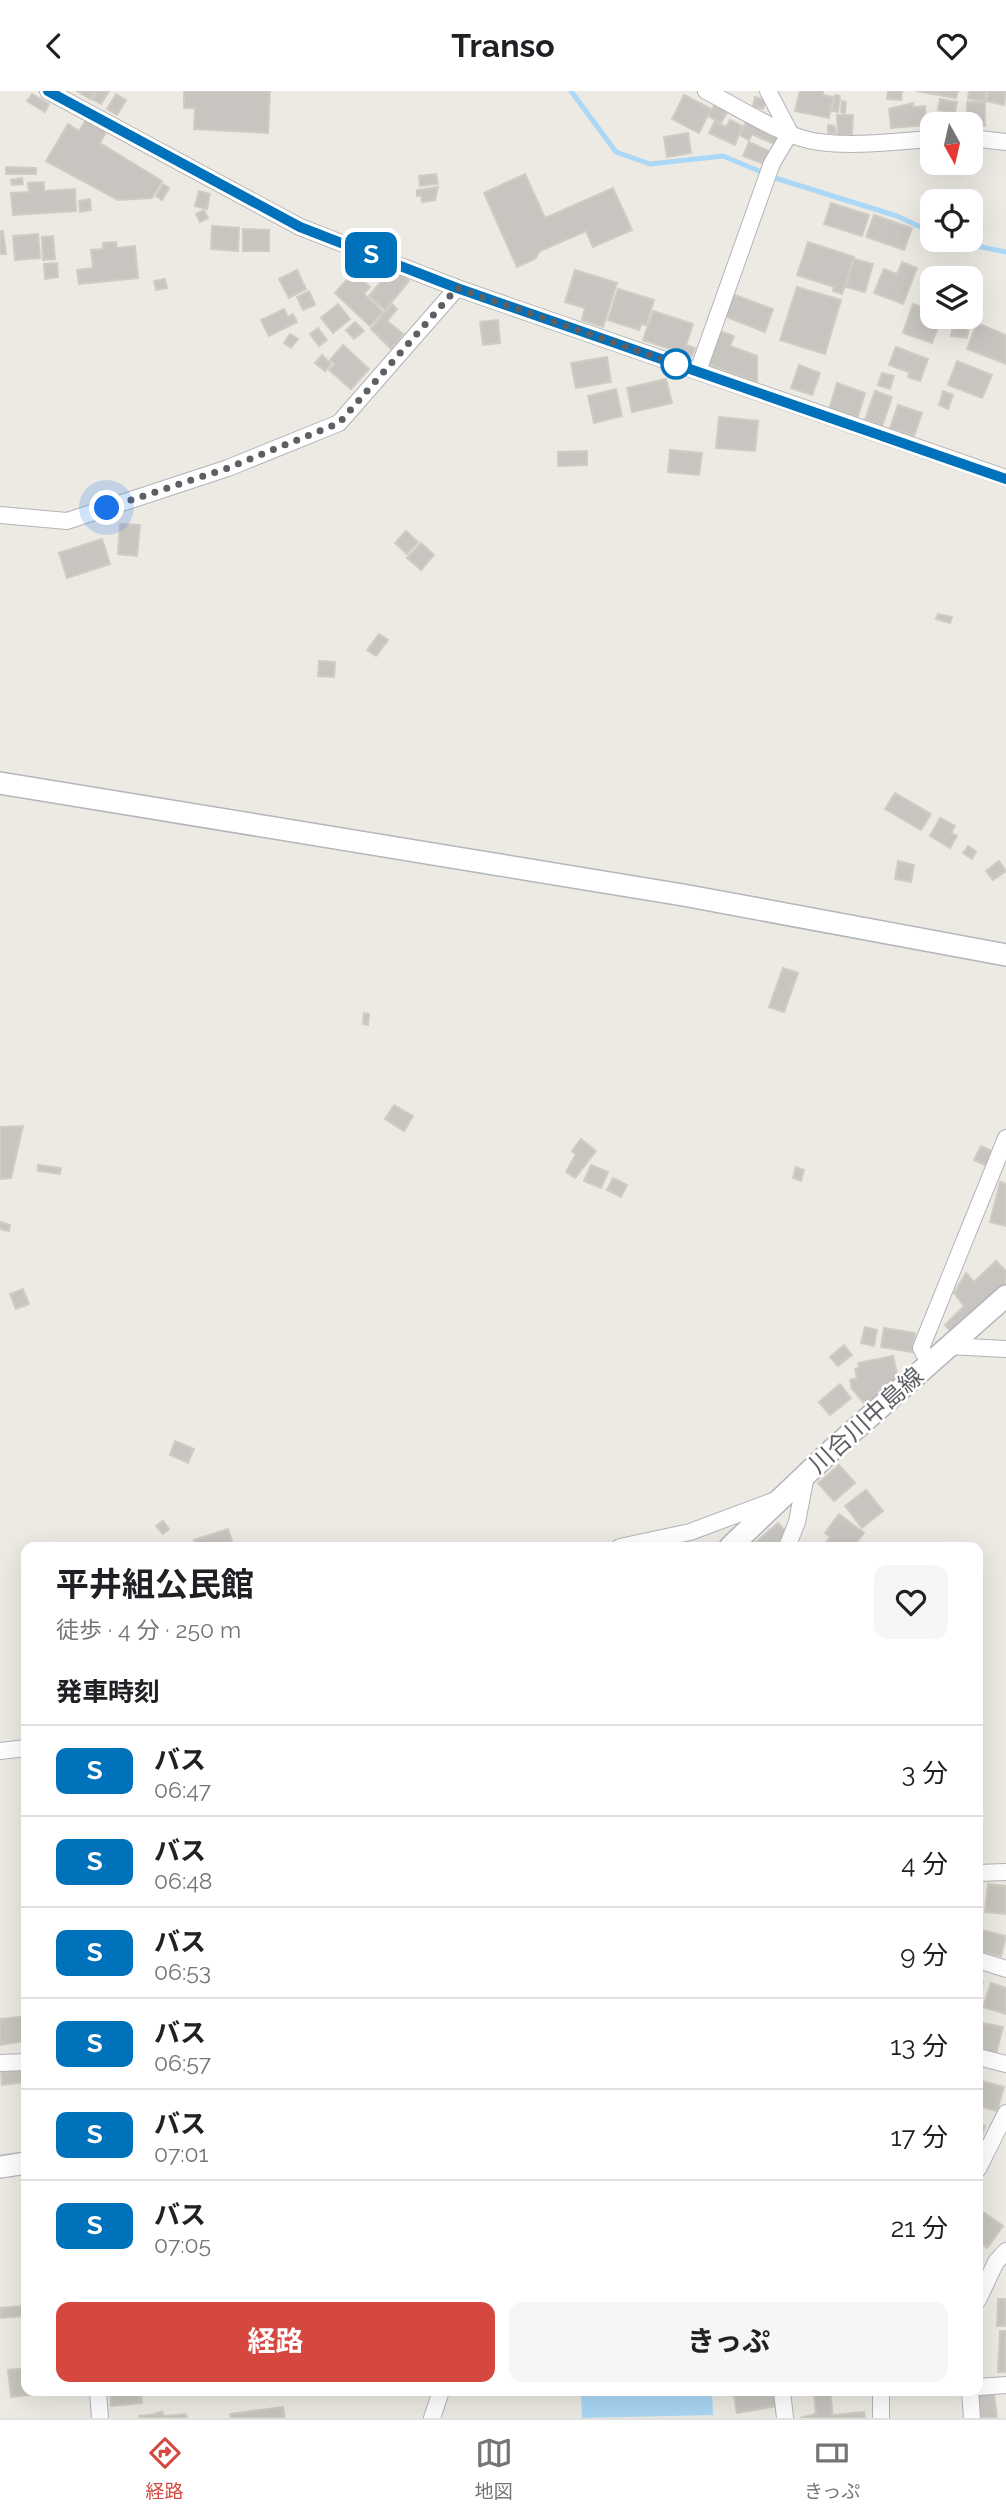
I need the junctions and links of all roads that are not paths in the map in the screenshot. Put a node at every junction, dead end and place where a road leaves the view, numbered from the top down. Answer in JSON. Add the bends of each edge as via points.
{"nodes":[{"id":1,"x":48,"y":91,"type":"edge"},
{"id":2,"x":706,"y":91,"type":"edge"},
{"id":3,"x":768,"y":91,"type":"edge"},
{"id":4,"x":790,"y":133,"type":"junction"},
{"id":5,"x":984,"y":139,"type":"edge"},
{"id":6,"x":920,"y":140,"type":"edge"},
{"id":7,"x":1006,"y":142,"type":"edge"},
{"id":8,"x":457,"y":288,"type":"junction"},
{"id":9,"x":698,"y":371,"type":"junction"},
{"id":10,"x":1006,"y":478,"type":"edge"},
{"id":11,"x":0,"y":515,"type":"edge"},
{"id":12,"x":0,"y":783,"type":"edge"},
{"id":13,"x":1006,"y":955,"type":"edge"},
{"id":14,"x":1006,"y":1138,"type":"edge"},
{"id":15,"x":1006,"y":1296,"type":"edge"},
{"id":16,"x":948,"y":1346,"type":"junction"},
{"id":17,"x":1006,"y":1349,"type":"edge"},
{"id":18,"x":929,"y":1363,"type":"junction"},
{"id":19,"x":806,"y":1475,"type":"junction"},
{"id":20,"x":782,"y":1498,"type":"junction"},
{"id":21,"x":643,"y":1542,"type":"edge"},
{"id":22,"x":735,"y":1542,"type":"edge"},
{"id":23,"x":790,"y":1542,"type":"edge"},
{"id":24,"x":21,"y":1749,"type":"edge"},
{"id":25,"x":0,"y":1751,"type":"edge"},
{"id":26,"x":1006,"y":1872,"type":"edge"},
{"id":27,"x":983,"y":1873,"type":"edge"},
{"id":28,"x":983,"y":1962,"type":"edge"},
{"id":29,"x":1006,"y":1969,"type":"edge"},
{"id":30,"x":983,"y":2058,"type":"edge"},
{"id":31,"x":21,"y":2062,"type":"edge"},
{"id":32,"x":0,"y":2063,"type":"edge"},
{"id":33,"x":1006,"y":2064,"type":"edge"},
{"id":34,"x":1006,"y":2113,"type":"edge"},
{"id":35,"x":983,"y":2160,"type":"edge"},
{"id":36,"x":21,"y":2164,"type":"edge"},
{"id":37,"x":0,"y":2167,"type":"edge"},
{"id":38,"x":1006,"y":2251,"type":"edge"},
{"id":39,"x":983,"y":2289,"type":"edge"},
{"id":40,"x":1006,"y":2385,"type":"edge"},
{"id":41,"x":983,"y":2387,"type":"edge"},
{"id":42,"x":98,"y":2396,"type":"edge"},
{"id":43,"x":439,"y":2396,"type":"edge"},
{"id":44,"x":783,"y":2396,"type":"edge"},
{"id":45,"x":881,"y":2396,"type":"edge"},
{"id":46,"x":970,"y":2396,"type":"edge"},
{"id":47,"x":100,"y":2418,"type":"edge"},
{"id":48,"x":432,"y":2418,"type":"edge"},
{"id":49,"x":785,"y":2418,"type":"edge"},
{"id":50,"x":881,"y":2418,"type":"edge"},
{"id":51,"x":972,"y":2418,"type":"edge"}],
"edges":[{"from":1,"to":8,"type":"street","via":[[300,227]]},
{"from":2,"to":4,"type":"street"},
{"from":3,"to":4,"type":"street"},
{"from":4,"to":6,"type":"street","via":[[817,142],[851,144]]},
{"from":4,"to":9,"type":"street","via":[[772,163]]},
{"from":5,"to":7,"type":"street"},
{"from":8,"to":9,"type":"street"},
{"from":8,"to":11,"type":"street","via":[[339,423],[228,468],[67,521]]},
{"from":9,"to":10,"type":"street"},
{"from":12,"to":13,"type":"street","via":[[683,895]]},
{"from":14,"to":18,"type":"street","via":[[921,1348]]},
{"from":15,"to":16,"type":"street","name":"川合川中島線"},
{"from":16,"to":17,"type":"street"},
{"from":16,"to":18,"type":"street","name":"川合川中島線"},
{"from":18,"to":19,"type":"street","name":"川合川中島線"},
{"from":19,"to":20,"type":"street","name":"川合川中島線"},
{"from":19,"to":23,"type":"street"},
{"from":20,"to":21,"type":"street","via":[[690,1532]]},
{"from":20,"to":22,"type":"street","name":"川合川中島線"},
{"from":24,"to":25,"type":"street"},
{"from":26,"to":27,"type":"street"},
{"from":28,"to":29,"type":"street"},
{"from":30,"to":33,"type":"street"},
{"from":31,"to":32,"type":"street"},
{"from":34,"to":35,"type":"street"},
{"from":36,"to":37,"type":"street"},
{"from":38,"to":39,"type":"street"},
{"from":40,"to":41,"type":"street"},
{"from":42,"to":47,"type":"street"},
{"from":43,"to":48,"type":"street"},
{"from":44,"to":49,"type":"street"},
{"from":45,"to":50,"type":"street"},
{"from":46,"to":51,"type":"street"}]}
